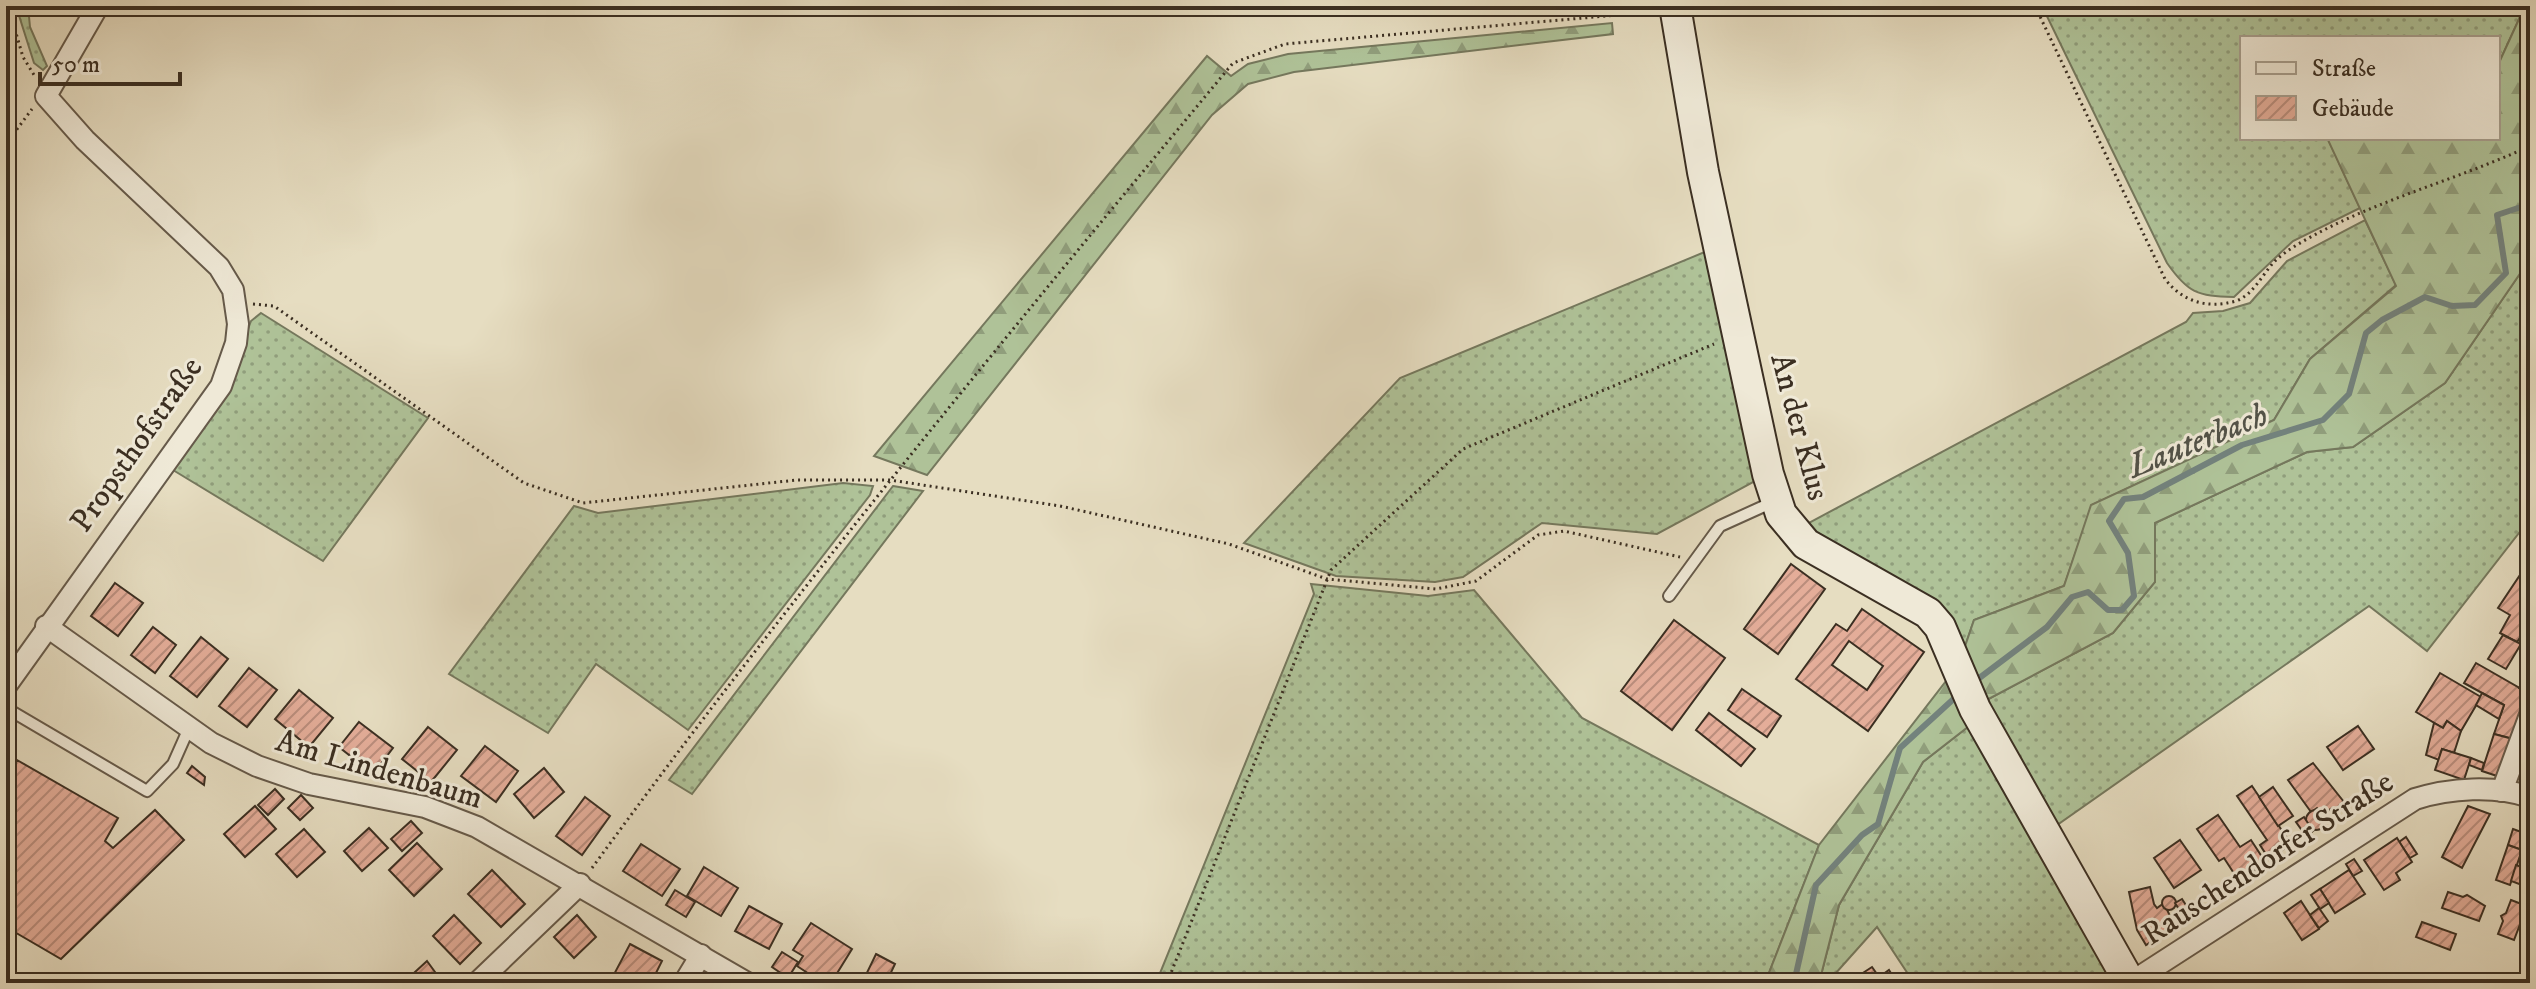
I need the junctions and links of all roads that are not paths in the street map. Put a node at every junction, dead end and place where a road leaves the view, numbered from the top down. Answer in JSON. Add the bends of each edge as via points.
{"nodes":[{"id":1,"x":98,"y":6,"type":"edge"},
{"id":2,"x":1675,"y":8,"type":"edge"},
{"id":3,"x":1775,"y":501,"type":"junction"},
{"id":4,"x":1669,"y":596,"type":"dead end"},
{"id":5,"x":46,"y":626,"type":"junction"},
{"id":6,"x":6,"y":686,"type":"edge"},
{"id":7,"x":6,"y":708,"type":"edge"},
{"id":8,"x":2530,"y":715,"type":"edge"},
{"id":9,"x":189,"y":728,"type":"junction"},
{"id":10,"x":2502,"y":791,"type":"junction"},
{"id":11,"x":2530,"y":797,"type":"edge"},
{"id":12,"x":580,"y":884,"type":"junction"},
{"id":13,"x":701,"y":955,"type":"junction"},
{"id":14,"x":477,"y":983,"type":"edge"},
{"id":15,"x":684,"y":983,"type":"edge"},
{"id":16,"x":747,"y":983,"type":"edge"},
{"id":17,"x":2126,"y":983,"type":"edge"},
{"id":18,"x":2138,"y":983,"type":"edge"}],
"edges":[{"from":1,"to":5,"type":"street","name":"Propsthofstraße","via":[[46,96],[219,267],[236,304],[236,343],[221,386]]},
{"from":2,"to":3,"type":"street","name":"An der Klus","via":[[1703,172]]},
{"from":3,"to":4,"type":"lane","via":[[1720,526]]},
{"from":3,"to":17,"type":"street","name":"An der Klus","via":[[1806,544],[1928,613],[1940,627],[1975,709]]},
{"from":5,"to":6,"type":"street","name":"Propsthofstraße"},
{"from":5,"to":9,"type":"street","name":"Am Lindenbaum"},
{"from":7,"to":9,"type":"lane","via":[[147,791],[173,764]]},
{"from":8,"to":10,"type":"street"},
{"from":9,"to":12,"type":"street","name":"Am Lindenbaum","via":[[257,766],[309,784],[425,807],[477,827]]},
{"from":10,"to":11,"type":"street","name":"Rauschendorfer Straße"},
{"from":10,"to":18,"type":"street","name":"Rauschendorfer Straße","via":[[2439,791],[2415,799],[2144,974]]},
{"from":12,"to":13,"type":"street","name":"Am Lindenbaum"},
{"from":12,"to":14,"type":"street"},
{"from":13,"to":15,"type":"street"},
{"from":13,"to":16,"type":"street","name":"Am Lindenbaum"}]}
